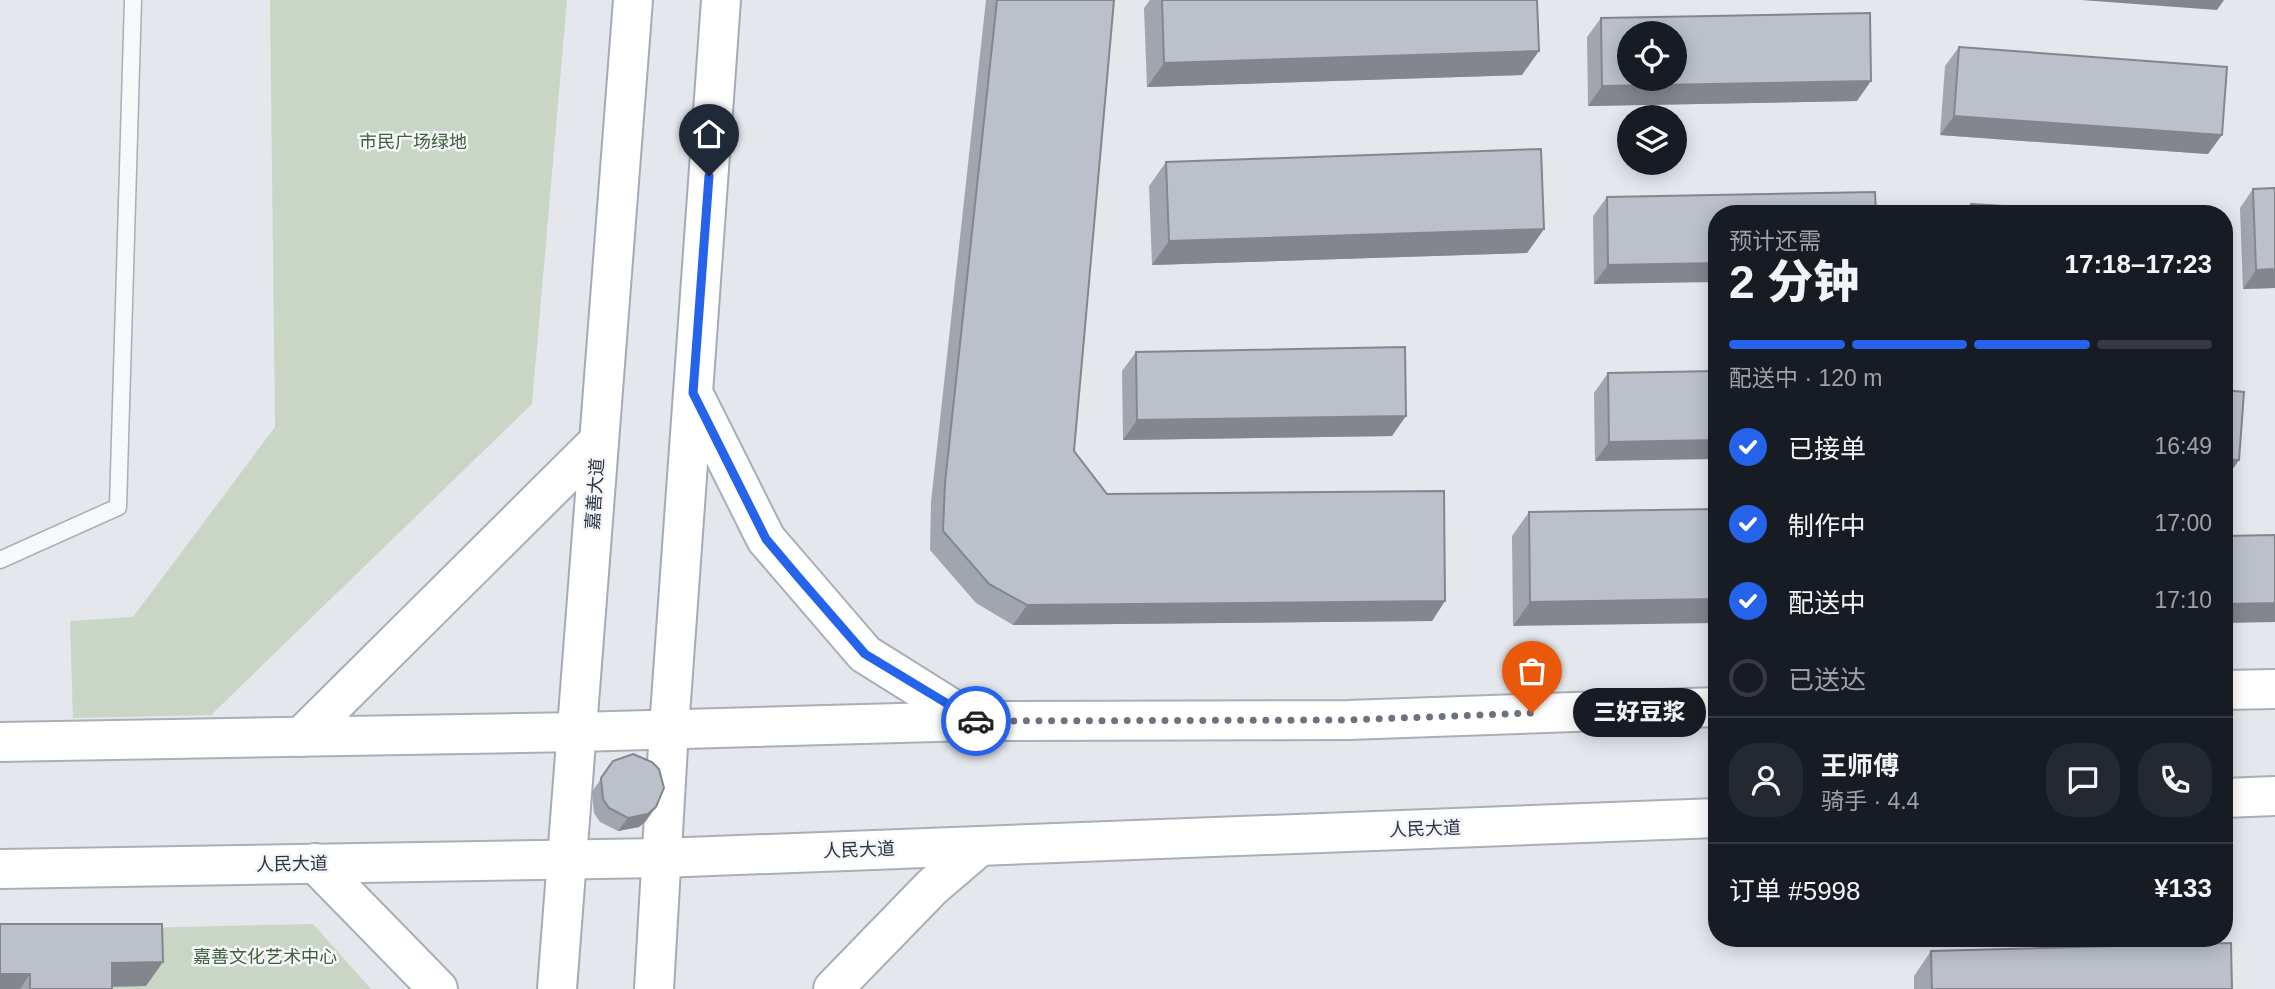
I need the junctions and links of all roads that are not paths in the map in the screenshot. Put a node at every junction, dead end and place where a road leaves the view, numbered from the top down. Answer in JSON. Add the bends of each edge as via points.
{"nodes":[{"id":1,"x":133,"y":0,"type":"edge"},
{"id":2,"x":633,"y":0,"type":"edge"},
{"id":3,"x":721,"y":0,"type":"edge"},
{"id":4,"x":693,"y":393,"type":"junction"},
{"id":5,"x":599,"y":442,"type":"junction"},
{"id":6,"x":0,"y":560,"type":"edge"},
{"id":7,"x":2275,"y":689,"type":"edge"},
{"id":8,"x":2233,"y":690,"type":"edge"},
{"id":9,"x":1708,"y":707,"type":"edge"},
{"id":10,"x":971,"y":722,"type":"junction"},
{"id":11,"x":669,"y":729,"type":"junction"},
{"id":12,"x":577,"y":732,"type":"junction"},
{"id":13,"x":301,"y":737,"type":"junction"},
{"id":14,"x":0,"y":742,"type":"edge"},
{"id":15,"x":2275,"y":796,"type":"edge"},
{"id":16,"x":2233,"y":798,"type":"edge"},
{"id":17,"x":1708,"y":818,"type":"edge"},
{"id":18,"x":980,"y":846,"type":"junction"},
{"id":19,"x":661,"y":858,"type":"junction"},
{"id":20,"x":567,"y":859,"type":"junction"},
{"id":21,"x":316,"y":863,"type":"junction"},
{"id":22,"x":0,"y":869,"type":"edge"},
{"id":23,"x":438,"y":989,"type":"edge"},
{"id":24,"x":557,"y":989,"type":"edge"},
{"id":25,"x":654,"y":989,"type":"edge"},
{"id":26,"x":833,"y":989,"type":"edge"}],
"edges":[{"from":1,"to":6,"type":"lane","via":[[118,507]]},
{"from":2,"to":5,"type":"main road","name":"嘉善大道"},
{"from":3,"to":4,"type":"main road"},
{"from":4,"to":10,"type":"main road","via":[[766,539],[865,654]]},
{"from":4,"to":11,"type":"main road"},
{"from":5,"to":12,"type":"main road","name":"嘉善大道"},
{"from":5,"to":13,"type":"main road"},
{"from":7,"to":8,"type":"main road"},
{"from":9,"to":10,"type":"main road","via":[[1348,720]]},
{"from":10,"to":11,"type":"main road"},
{"from":11,"to":12,"type":"main road"},
{"from":11,"to":19,"type":"main road"},
{"from":12,"to":13,"type":"main road"},
{"from":12,"to":20,"type":"main road","name":"嘉善大道"},
{"from":13,"to":14,"type":"main road"},
{"from":15,"to":16,"type":"main road"},
{"from":17,"to":18,"type":"main road","name":"人民大道"},
{"from":18,"to":19,"type":"main road","name":"人民大道"},
{"from":18,"to":26,"type":"main road","via":[[932,887]]},
{"from":19,"to":20,"type":"main road","name":"人民大道"},
{"from":19,"to":25,"type":"main road"},
{"from":20,"to":21,"type":"main road","name":"人民大道"},
{"from":20,"to":24,"type":"main road","name":"嘉善大道"},
{"from":21,"to":22,"type":"main road","name":"人民大道"},
{"from":21,"to":23,"type":"main road"}]}
